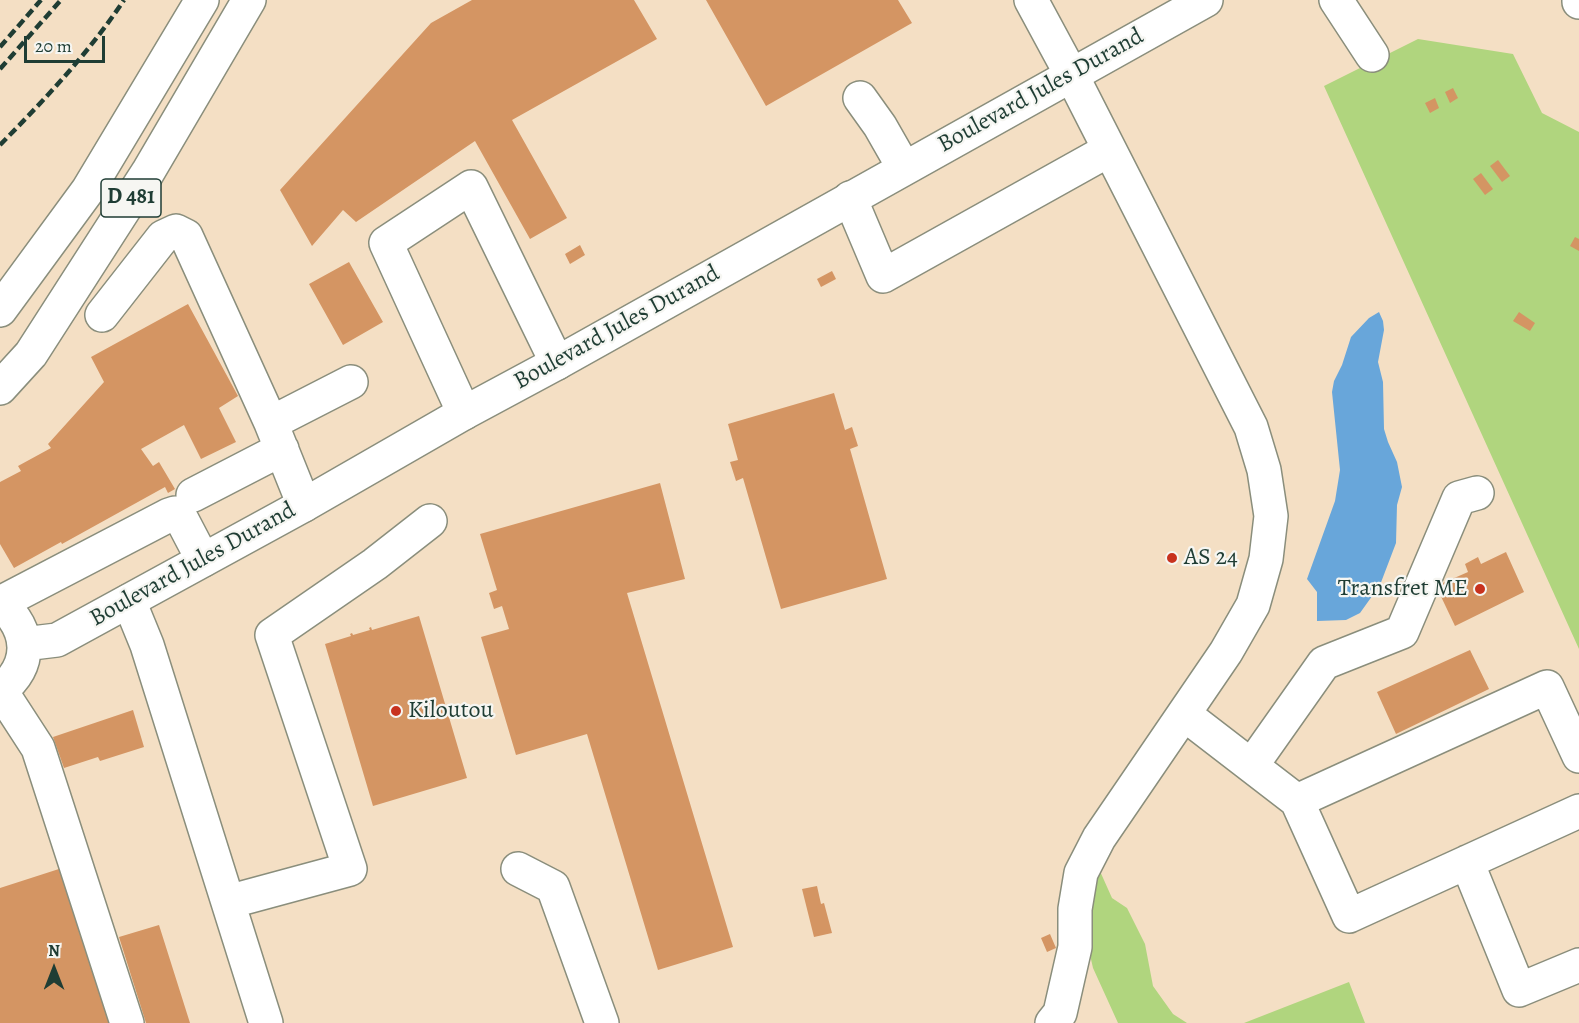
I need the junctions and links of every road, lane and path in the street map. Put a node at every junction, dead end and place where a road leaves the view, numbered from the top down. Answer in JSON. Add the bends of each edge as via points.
{"nodes":[{"id":1,"x":202,"y":0,"type":"edge"},
{"id":2,"x":249,"y":0,"type":"edge"},
{"id":3,"x":1031,"y":0,"type":"edge"},
{"id":4,"x":1206,"y":0,"type":"edge"},
{"id":5,"x":1336,"y":0,"type":"edge"},
{"id":6,"x":1372,"y":55,"type":"dead end"},
{"id":7,"x":1071,"y":74,"type":"junction"},
{"id":8,"x":860,"y":98,"type":"dead end"},
{"id":9,"x":1109,"y":150,"type":"junction"},
{"id":10,"x":904,"y":168,"type":"junction"},
{"id":11,"x":850,"y":198,"type":"junction"},
{"id":12,"x":0,"y":310,"type":"edge"},
{"id":13,"x":102,"y":315,"type":"dead end"},
{"id":14,"x":557,"y":363,"type":"junction"},
{"id":15,"x":351,"y":382,"type":"dead end"},
{"id":16,"x":0,"y":388,"type":"edge"},
{"id":17,"x":464,"y":413,"type":"junction"},
{"id":18,"x":276,"y":436,"type":"junction"},
{"id":19,"x":1477,"y":493,"type":"dead end"},
{"id":20,"x":193,"y":495,"type":"dead end"},
{"id":21,"x":304,"y":505,"type":"junction"},
{"id":22,"x":430,"y":521,"type":"dead end"},
{"id":23,"x":203,"y":560,"type":"junction"},
{"id":24,"x":129,"y":601,"type":"junction"},
{"id":25,"x":0,"y":603,"type":"edge"},
{"id":26,"x":24,"y":644,"type":"junction"},
{"id":27,"x":0,"y":691,"type":"edge"},
{"id":28,"x":1184,"y":714,"type":"junction"},
{"id":29,"x":1579,"y":756,"type":"edge"},
{"id":30,"x":1252,"y":765,"type":"junction"},
{"id":31,"x":1297,"y":801,"type":"junction"},
{"id":32,"x":1579,"y":811,"type":"edge"},
{"id":33,"x":1467,"y":862,"type":"junction"},
{"id":34,"x":518,"y":869,"type":"dead end"},
{"id":35,"x":228,"y":902,"type":"junction"},
{"id":36,"x":1579,"y":965,"type":"edge"},
{"id":37,"x":127,"y":1023,"type":"edge"},
{"id":38,"x":266,"y":1023,"type":"edge"},
{"id":39,"x":602,"y":1023,"type":"edge"},
{"id":40,"x":1052,"y":1023,"type":"edge"}],
"edges":[{"from":1,"to":12,"type":"main road","number":"D 481","via":[[88,190]]},
{"from":2,"to":16,"type":"main road","number":"D 481","via":[[148,172],[32,354]]},
{"from":3,"to":7,"type":"main road"},
{"from":4,"to":7,"type":"main road","name":"Boulevard Jules Durand"},
{"from":5,"to":6,"type":"main road"},
{"from":7,"to":9,"type":"main road"},
{"from":7,"to":10,"type":"main road","name":"Boulevard Jules Durand"},
{"from":8,"to":10,"type":"main road"},
{"from":9,"to":11,"type":"main road","via":[[883,276]]},
{"from":9,"to":28,"type":"main road","via":[[1251,427],[1264,470],[1271,516],[1266,559],[1253,605]]},
{"from":10,"to":11,"type":"main road","name":"Boulevard Jules Durand"},
{"from":11,"to":14,"type":"main road","name":"Boulevard Jules Durand"},
{"from":13,"to":18,"type":"main road","via":[[164,237],[176,231],[186,236]]},
{"from":14,"to":17,"type":"main road","name":"Boulevard Jules Durand"},
{"from":14,"to":17,"type":"main road","via":[[471,187],[386,243]]},
{"from":15,"to":18,"type":"main road"},
{"from":17,"to":21,"type":"main road","name":"Boulevard Jules Durand"},
{"from":18,"to":20,"type":"main road"},
{"from":18,"to":21,"type":"main road"},
{"from":19,"to":30,"type":"main road","via":[[1459,498],[1402,632],[1324,663]]},
{"from":21,"to":23,"type":"main road","name":"Boulevard Jules Durand"},
{"from":22,"to":35,"type":"main road","via":[[272,635],[350,869]]},
{"from":23,"to":24,"type":"main road","name":"Boulevard Jules Durand"},
{"from":23,"to":25,"type":"main road","via":[[175,513]]},
{"from":24,"to":26,"type":"main road","name":"Boulevard Jules Durand","via":[[57,640]]},
{"from":24,"to":35,"type":"main road","via":[[147,645]]},
{"from":25,"to":26,"type":"main road","via":[[12,614]]},
{"from":26,"to":27,"type":"main road","via":[[18,670]]},
{"from":27,"to":37,"type":"main road","via":[[38,748]]},
{"from":28,"to":30,"type":"main road"},
{"from":28,"to":40,"type":"main road","via":[[1099,838],[1081,873],[1075,909],[1075,946],[1060,1013]]},
{"from":29,"to":31,"type":"main road","via":[[1547,687]]},
{"from":30,"to":31,"type":"main road"},
{"from":31,"to":33,"type":"main road","via":[[1349,916]]},
{"from":32,"to":33,"type":"main road"},
{"from":33,"to":36,"type":"main road","via":[[1518,990]]},
{"from":34,"to":39,"type":"main road","via":[[553,887]]},
{"from":35,"to":38,"type":"main road"}]}
